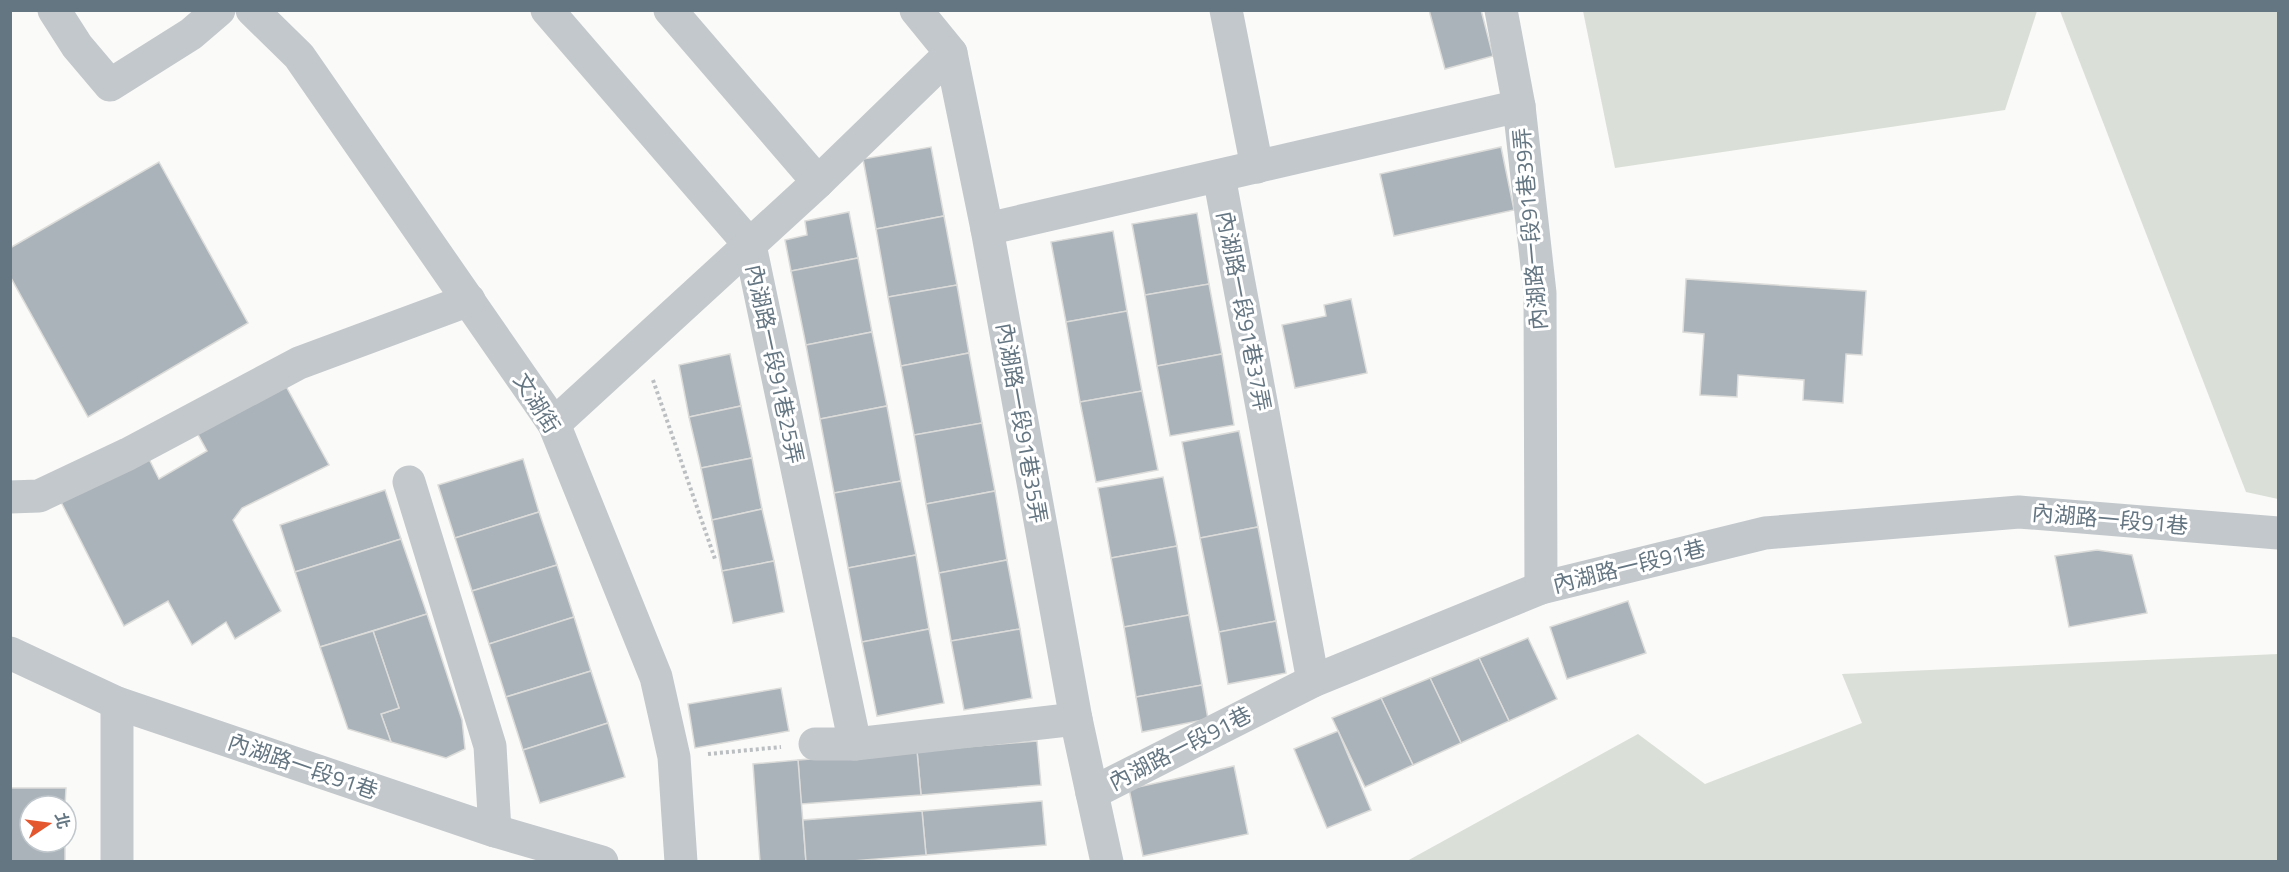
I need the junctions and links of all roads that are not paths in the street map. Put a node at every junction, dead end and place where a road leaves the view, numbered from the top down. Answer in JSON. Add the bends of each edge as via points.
{"nodes":[{"id":1,"x":54,"y":10,"type":"edge"},
{"id":2,"x":219,"y":10,"type":"edge"},
{"id":3,"x":252,"y":10,"type":"edge"},
{"id":4,"x":547,"y":10,"type":"edge"},
{"id":5,"x":670,"y":10,"type":"edge"},
{"id":6,"x":916,"y":10,"type":"edge"},
{"id":7,"x":1226,"y":10,"type":"edge"},
{"id":8,"x":1501,"y":10,"type":"edge"},
{"id":9,"x":951,"y":53,"type":"junction"},
{"id":10,"x":1519,"y":106,"type":"junction"},
{"id":11,"x":1257,"y":167,"type":"junction"},
{"id":12,"x":1219,"y":176,"type":"junction"},
{"id":13,"x":818,"y":182,"type":"junction"},
{"id":14,"x":987,"y":229,"type":"junction"},
{"id":15,"x":750,"y":245,"type":"junction"},
{"id":16,"x":469,"y":300,"type":"junction"},
{"id":17,"x":554,"y":424,"type":"junction"},
{"id":18,"x":409,"y":482,"type":"dead end"},
{"id":19,"x":10,"y":497,"type":"edge"},
{"id":20,"x":2278,"y":533,"type":"edge"},
{"id":21,"x":1541,"y":588,"type":"junction"},
{"id":22,"x":10,"y":653,"type":"edge"},
{"id":23,"x":1313,"y":681,"type":"junction"},
{"id":24,"x":117,"y":703,"type":"junction"},
{"id":25,"x":1076,"y":719,"type":"junction"},
{"id":26,"x":815,"y":744,"type":"road end"},
{"id":27,"x":855,"y":744,"type":"junction"},
{"id":28,"x":1092,"y":793,"type":"junction"},
{"id":29,"x":495,"y":831,"type":"junction"},
{"id":30,"x":117,"y":861,"type":"edge"},
{"id":31,"x":602,"y":861,"type":"edge"},
{"id":32,"x":681,"y":861,"type":"edge"},
{"id":33,"x":1107,"y":861,"type":"edge"}],
"edges":[{"from":1,"to":2,"type":"street","via":[[77,46],[110,85],[191,34]]},
{"from":3,"to":16,"type":"street","name":"文湖街","via":[[298,56]]},
{"from":4,"to":15,"type":"street"},
{"from":5,"to":13,"type":"street"},
{"from":6,"to":9,"type":"street","name":"內湖路一段91巷35弄"},
{"from":7,"to":11,"type":"street"},
{"from":8,"to":10,"type":"street"},
{"from":9,"to":13,"type":"street"},
{"from":9,"to":14,"type":"street","name":"內湖路一段91巷35弄"},
{"from":10,"to":11,"type":"street","name":"內湖路一段91巷39弄"},
{"from":10,"to":21,"type":"street","name":"內湖路一段91巷39弄","via":[[1540,293]]},
{"from":11,"to":12,"type":"street","name":"內湖路一段91巷39弄"},
{"from":12,"to":14,"type":"street"},
{"from":12,"to":23,"type":"street","name":"內湖路一段91巷37弄"},
{"from":13,"to":15,"type":"street"},
{"from":14,"to":25,"type":"street","name":"內湖路一段91巷35弄"},
{"from":15,"to":17,"type":"street","name":"內湖路一段91巷25弄"},
{"from":15,"to":27,"type":"street","name":"內湖路一段91巷25弄"},
{"from":16,"to":17,"type":"street","name":"文湖街"},
{"from":16,"to":19,"type":"street","via":[[299,363],[128,454],[39,496]]},
{"from":17,"to":32,"type":"street","name":"文湖街","via":[[656,677],[674,757]]},
{"from":18,"to":29,"type":"street","via":[[490,746]]},
{"from":20,"to":21,"type":"street","name":"內湖路一段91巷","via":[[2019,512],[1765,533]]},
{"from":21,"to":23,"type":"street","name":"內湖路一段91巷"},
{"from":22,"to":24,"type":"street","name":"內湖路一段91巷"},
{"from":23,"to":28,"type":"street","name":"內湖路一段91巷"},
{"from":24,"to":29,"type":"street","name":"內湖路一段91巷"},
{"from":24,"to":30,"type":"street"},
{"from":25,"to":27,"type":"street"},
{"from":25,"to":28,"type":"street","name":"內湖路一段91巷35弄"},
{"from":26,"to":27,"type":"street"},
{"from":28,"to":33,"type":"street","name":"內湖路一段91巷"},
{"from":29,"to":31,"type":"street","name":"內湖路一段91巷"}]}
